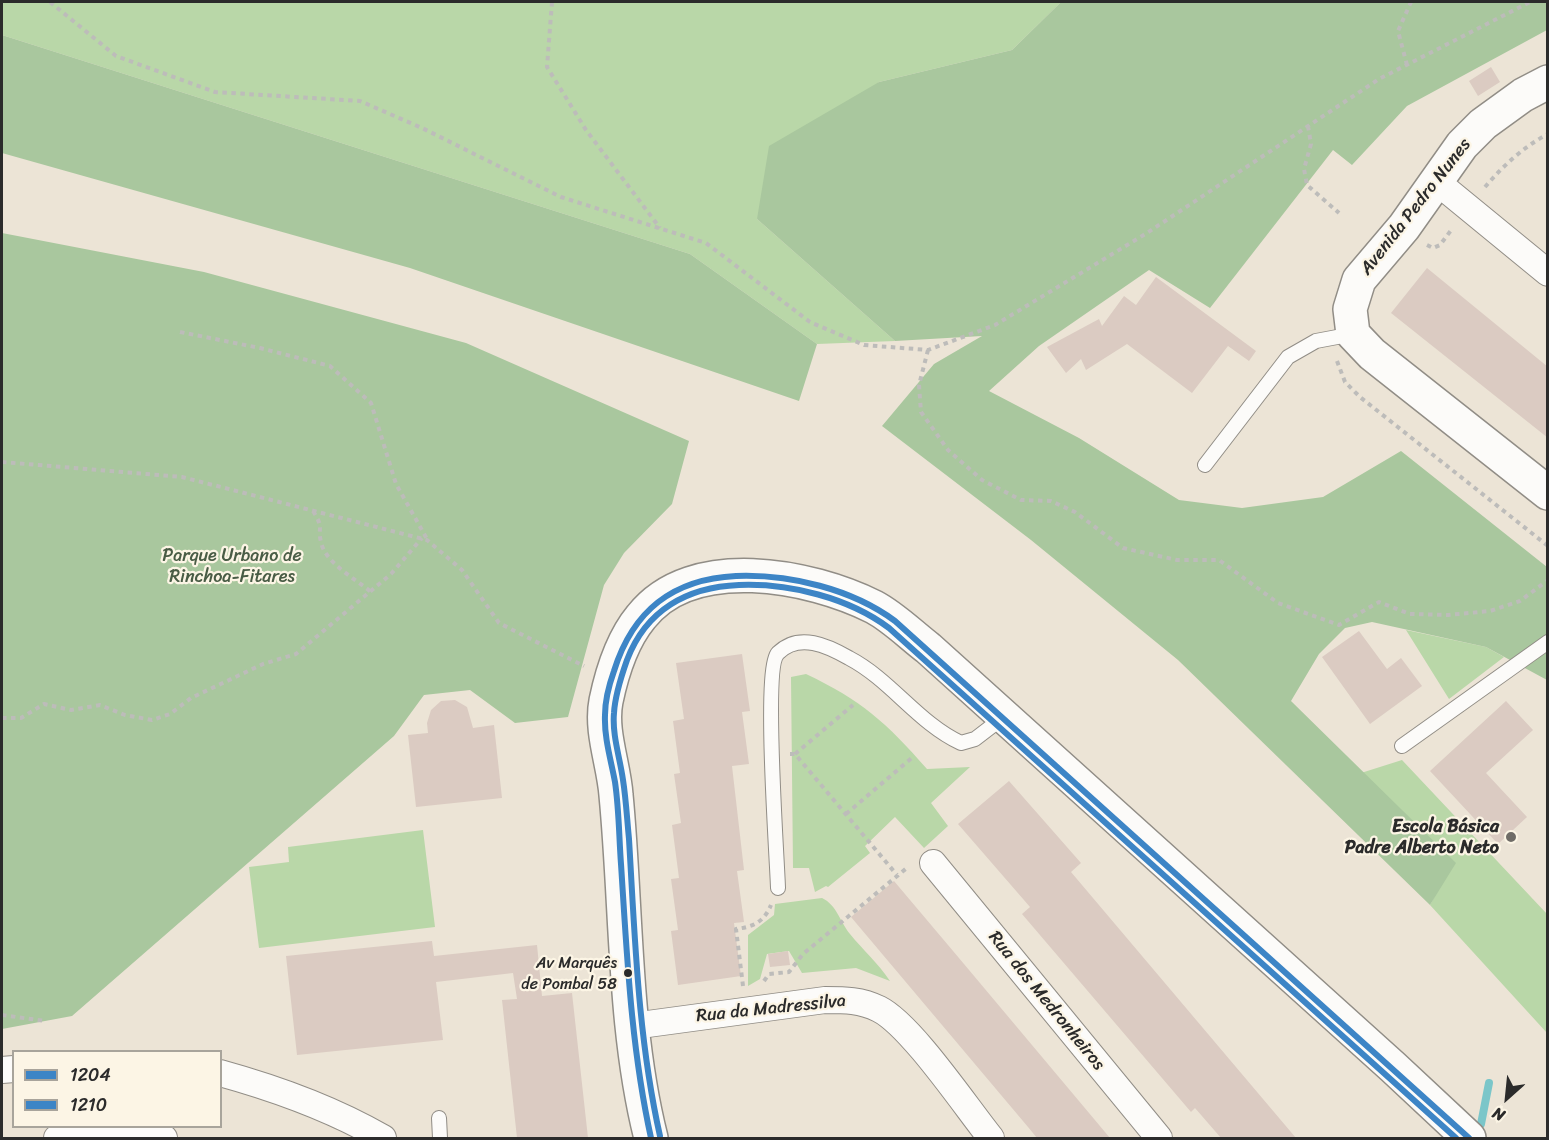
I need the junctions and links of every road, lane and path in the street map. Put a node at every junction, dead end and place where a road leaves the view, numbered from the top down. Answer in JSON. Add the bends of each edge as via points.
{"nodes":[{"id":1,"x":50,"y":2,"type":"edge"},
{"id":2,"x":552,"y":2,"type":"edge"},
{"id":3,"x":1411,"y":2,"type":"edge"},
{"id":4,"x":1530,"y":2,"type":"edge"},
{"id":5,"x":1407,"y":65,"type":"junction"},
{"id":6,"x":1548,"y":82,"type":"edge"},
{"id":7,"x":1308,"y":126,"type":"junction"},
{"id":8,"x":1548,"y":134,"type":"edge"},
{"id":9,"x":1437,"y":182,"type":"junction"},
{"id":10,"x":1480,"y":192,"type":"dead end"},
{"id":11,"x":1339,"y":213,"type":"dead end"},
{"id":12,"x":1458,"y":221,"type":"dead end"},
{"id":13,"x":660,"y":228,"type":"junction"},
{"id":14,"x":1421,"y":240,"type":"dead end"},
{"id":15,"x":1548,"y":273,"type":"edge"},
{"id":16,"x":180,"y":332,"type":"dead end"},
{"id":17,"x":1345,"y":346,"type":"junction"},
{"id":18,"x":928,"y":350,"type":"junction"},
{"id":19,"x":2,"y":462,"type":"edge"},
{"id":20,"x":1205,"y":465,"type":"dead end"},
{"id":21,"x":1548,"y":493,"type":"edge"},
{"id":22,"x":313,"y":510,"type":"junction"},
{"id":23,"x":425,"y":539,"type":"junction"},
{"id":24,"x":1548,"y":546,"type":"edge"},
{"id":25,"x":1548,"y":580,"type":"edge"},
{"id":26,"x":371,"y":592,"type":"junction"},
{"id":27,"x":1548,"y":642,"type":"edge"},
{"id":28,"x":611,"y":681,"type":"junction"},
{"id":29,"x":853,"y":705,"type":"dead end"},
{"id":30,"x":1005,"y":716,"type":"junction"},
{"id":31,"x":2,"y":718,"type":"edge"},
{"id":32,"x":1402,"y":746,"type":"dead end"},
{"id":33,"x":773,"y":754,"type":"junction"},
{"id":34,"x":795,"y":754,"type":"junction"},
{"id":35,"x":914,"y":756,"type":"dead end"},
{"id":36,"x":846,"y":814,"type":"junction"},
{"id":37,"x":933,"y":863,"type":"joint"},
{"id":38,"x":897,"y":876,"type":"junction"},
{"id":39,"x":778,"y":888,"type":"joint"},
{"id":40,"x":746,"y":1005,"type":"junction"},
{"id":41,"x":2,"y":1015,"type":"edge"},
{"id":42,"x":45,"y":1022,"type":"dead end"},
{"id":43,"x":633,"y":1026,"type":"junction"},
{"id":44,"x":222,"y":1074,"type":"edge"},
{"id":45,"x":439,"y":1118,"type":"dead end"},
{"id":46,"x":57,"y":1138,"type":"edge"},
{"id":47,"x":164,"y":1138,"type":"edge"},
{"id":48,"x":383,"y":1138,"type":"edge"},
{"id":49,"x":440,"y":1138,"type":"edge"},
{"id":50,"x":651,"y":1138,"type":"edge"},
{"id":51,"x":991,"y":1138,"type":"edge"},
{"id":52,"x":1159,"y":1138,"type":"edge"},
{"id":53,"x":1469,"y":1138,"type":"edge"}],
"edges":[{"from":1,"to":13,"type":"path","via":[[116,56],[215,92],[360,101],[561,197]]},
{"from":2,"to":13,"type":"path","via":[[547,68],[586,130]]},
{"from":3,"to":5,"type":"path","via":[[1398,31]]},
{"from":4,"to":5,"type":"path"},
{"from":5,"to":7,"type":"path"},
{"from":6,"to":9,"type":"street","name":"Avenida Pedro Nunes","via":[[1483,124],[1462,145]]},
{"from":7,"to":11,"type":"path","via":[[1311,144],[1304,169],[1307,185]]},
{"from":7,"to":18,"type":"path","via":[[1147,232],[995,325]]},
{"from":8,"to":10,"type":"path","via":[[1532,142]]},
{"from":9,"to":15,"type":"street"},
{"from":9,"to":17,"type":"street","name":"Avenida Pedro Nunes","via":[[1359,280]]},
{"from":12,"to":14,"type":"path","via":[[1440,245],[1433,248]]},
{"from":13,"to":18,"type":"path","via":[[706,243],[810,322],[864,345]]},
{"from":16,"to":23,"type":"path","via":[[330,366],[371,403],[396,484]]},
{"from":17,"to":20,"type":"lane","via":[[1316,341],[1288,357]]},
{"from":17,"to":21,"type":"street","via":[[1372,354]]},
{"from":17,"to":24,"type":"path","via":[[1345,382],[1360,397]]},
{"from":18,"to":25,"type":"path","via":[[920,385],[921,412],[948,450],[982,480],[1021,500],[1051,501],[1075,512],[1123,548],[1177,560],[1219,560],[1278,603],[1339,625],[1379,602],[1410,614],[1490,611],[1520,601]]},
{"from":19,"to":22,"type":"path","via":[[182,477]]},
{"from":22,"to":23,"type":"path"},
{"from":22,"to":26,"type":"path","via":[[322,525],[321,542],[329,558]]},
{"from":23,"to":26,"type":"path"},
{"from":23,"to":28,"type":"path","via":[[462,570],[499,623]]},
{"from":26,"to":31,"type":"path","via":[[296,654],[263,664],[191,698],[170,714],[152,720],[100,705],[71,710],[44,704],[21,718]]},
{"from":27,"to":32,"type":"lane"},
{"from":28,"to":30,"type":"street","via":[[628,636],[642,616],[674,590],[707,579],[746,575],[818,585],[875,608],[928,648]]},
{"from":28,"to":43,"type":"street","via":[[605,720],[616,793]]},
{"from":29,"to":34,"type":"path"},
{"from":30,"to":33,"type":"lane","via":[[975,739],[961,743],[946,736],[877,675],[851,658],[809,641],[778,653],[772,664]]},
{"from":30,"to":53,"type":"street"},
{"from":33,"to":34,"type":"path"},
{"from":33,"to":39,"type":"lane"},
{"from":34,"to":36,"type":"path"},
{"from":35,"to":36,"type":"path"},
{"from":36,"to":38,"type":"path"},
{"from":37,"to":38,"type":"path","via":[[925,853]]},
{"from":37,"to":52,"type":"street","name":"Rua dos Medronheiros"},
{"from":38,"to":40,"type":"path","via":[[803,954],[789,972],[769,974]]},
{"from":39,"to":40,"type":"path","via":[[768,912],[754,926],[736,928]]},
{"from":40,"to":43,"type":"street","name":"Rua da Madressilva"},
{"from":40,"to":51,"type":"street","name":"Rua da Madressilva","via":[[854,1000],[881,1010],[905,1029]]},
{"from":41,"to":42,"type":"path"},
{"from":43,"to":50,"type":"street"},
{"from":44,"to":48,"type":"street","via":[[301,1098],[341,1114]]},
{"from":45,"to":49,"type":"lane"},
{"from":46,"to":47,"type":"street"}]}
